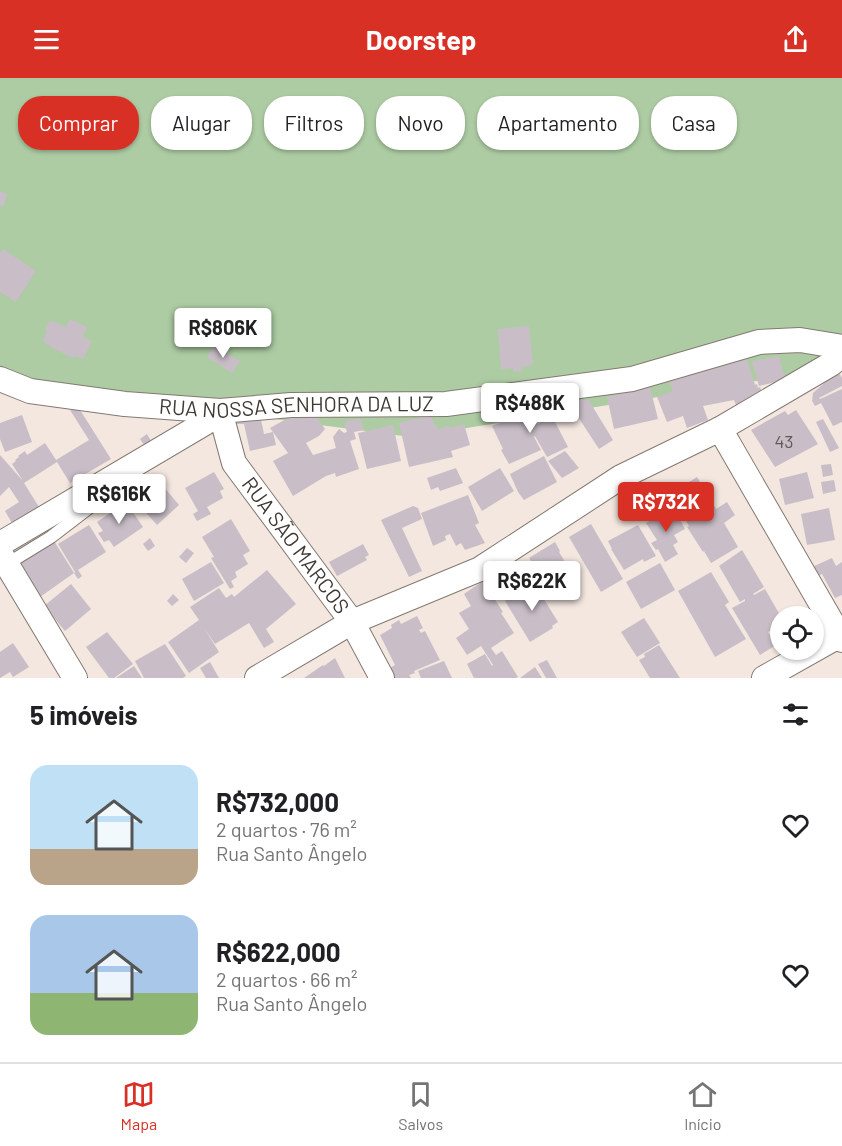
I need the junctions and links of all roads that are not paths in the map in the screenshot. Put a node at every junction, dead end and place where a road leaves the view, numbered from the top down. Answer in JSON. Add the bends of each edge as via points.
{"nodes":[{"id":1,"x":842,"y":347,"type":"edge"},
{"id":2,"x":842,"y":355,"type":"edge"},
{"id":3,"x":0,"y":379,"type":"edge"},
{"id":4,"x":220,"y":411,"type":"junction"},
{"id":5,"x":720,"y":429,"type":"junction"},
{"id":6,"x":2,"y":554,"type":"edge"},
{"id":7,"x":352,"y":622,"type":"junction"},
{"id":8,"x":841,"y":637,"type":"edge"},
{"id":9,"x":75,"y":678,"type":"edge"},
{"id":10,"x":257,"y":678,"type":"edge"},
{"id":11,"x":382,"y":678,"type":"edge"},
{"id":12,"x":764,"y":678,"type":"edge"}],
"edges":[{"from":1,"to":4,"type":"street","name":"RUA NOSSA SENHORA DA LUZ","via":[[800,340],[759,342],[632,378],[446,404],[291,405]]},
{"from":2,"to":5,"type":"street"},
{"from":3,"to":4,"type":"street","name":"RUA NOSSA SENHORA DA LUZ","via":[[30,391]]},
{"from":4,"to":6,"type":"street"},
{"from":4,"to":7,"type":"street","name":"RUA SÃO MARCOS","via":[[234,463]]},
{"from":5,"to":7,"type":"street","via":[[621,477],[480,569]]},
{"from":5,"to":8,"type":"street"},
{"from":6,"to":9,"type":"street"},
{"from":7,"to":10,"type":"street"},
{"from":7,"to":11,"type":"street","name":"RUA SÃO MARCOS"},
{"from":8,"to":12,"type":"street"}]}
